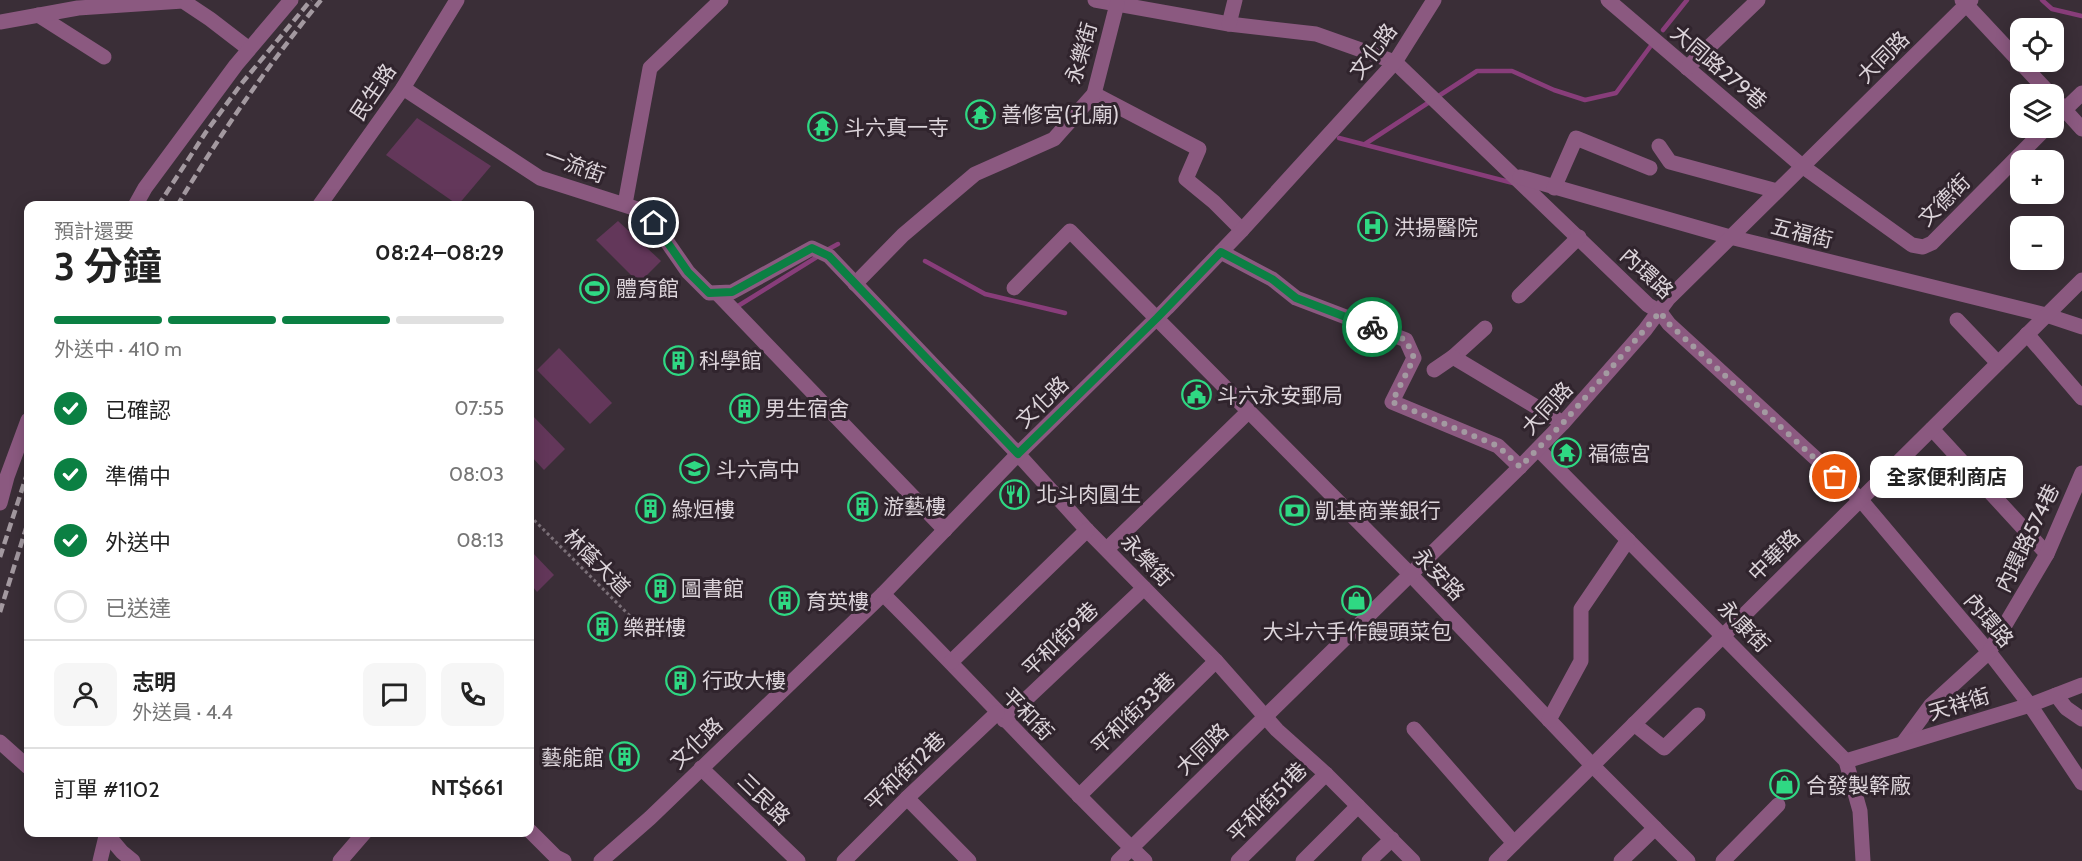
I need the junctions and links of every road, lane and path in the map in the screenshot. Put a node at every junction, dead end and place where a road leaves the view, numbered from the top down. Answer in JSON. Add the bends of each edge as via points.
{"nodes":[{"id":1,"x":291,"y":0,"type":"edge"},
{"id":2,"x":457,"y":0,"type":"edge"},
{"id":3,"x":721,"y":0,"type":"edge"},
{"id":4,"x":1095,"y":0,"type":"edge"},
{"id":5,"x":1235,"y":0,"type":"edge"},
{"id":6,"x":1434,"y":0,"type":"edge"},
{"id":7,"x":1608,"y":0,"type":"edge"},
{"id":8,"x":1758,"y":0,"type":"edge"},
{"id":9,"x":1966,"y":2,"type":"edge"},
{"id":10,"x":1117,"y":4,"type":"junction"},
{"id":11,"x":1134,"y":4,"type":"edge"},
{"id":12,"x":38,"y":15,"type":"junction"},
{"id":13,"x":0,"y":22,"type":"edge"},
{"id":14,"x":1229,"y":24,"type":"junction"},
{"id":15,"x":249,"y":49,"type":"junction"},
{"id":16,"x":104,"y":57,"type":"dead end"},
{"id":17,"x":1395,"y":62,"type":"junction"},
{"id":18,"x":1687,"y":68,"type":"junction"},
{"id":19,"x":2041,"y":84,"type":"edge"},
{"id":20,"x":403,"y":88,"type":"junction"},
{"id":21,"x":2082,"y":93,"type":"edge"},
{"id":22,"x":1094,"y":94,"type":"junction"},
{"id":23,"x":2064,"y":105,"type":"edge"},
{"id":24,"x":2064,"y":115,"type":"edge"},
{"id":25,"x":2082,"y":129,"type":"edge"},
{"id":26,"x":2036,"y":138,"type":"edge"},
{"id":27,"x":1659,"y":146,"type":"dead end"},
{"id":28,"x":1802,"y":166,"type":"junction"},
{"id":29,"x":1650,"y":168,"type":"dead end"},
{"id":30,"x":1513,"y":175,"type":"junction"},
{"id":31,"x":1554,"y":188,"type":"junction"},
{"id":32,"x":1776,"y":191,"type":"junction"},
{"id":33,"x":138,"y":201,"type":"edge"},
{"id":34,"x":323,"y":201,"type":"edge"},
{"id":35,"x":625,"y":204,"type":"junction"},
{"id":36,"x":1242,"y":230,"type":"junction"},
{"id":37,"x":1579,"y":237,"type":"junction"},
{"id":38,"x":1725,"y":242,"type":"junction"},
{"id":39,"x":1221,"y":252,"type":"junction"},
{"id":40,"x":2082,"y":280,"type":"edge"},
{"id":41,"x":855,"y":284,"type":"junction"},
{"id":42,"x":1014,"y":288,"type":"dead end"},
{"id":43,"x":718,"y":294,"type":"junction"},
{"id":44,"x":1519,"y":296,"type":"dead end"},
{"id":45,"x":1660,"y":312,"type":"junction"},
{"id":46,"x":1157,"y":318,"type":"junction"},
{"id":47,"x":1957,"y":320,"type":"dead end"},
{"id":48,"x":2036,"y":324,"type":"junction"},
{"id":49,"x":2082,"y":327,"type":"edge"},
{"id":50,"x":1485,"y":328,"type":"dead end"},
{"id":51,"x":1454,"y":357,"type":"junction"},
{"id":52,"x":1998,"y":363,"type":"junction"},
{"id":53,"x":1434,"y":370,"type":"dead end"},
{"id":54,"x":2082,"y":398,"type":"edge"},
{"id":55,"x":1249,"y":411,"type":"junction"},
{"id":56,"x":1563,"y":423,"type":"junction"},
{"id":57,"x":1932,"y":429,"type":"junction"},
{"id":58,"x":24,"y":431,"type":"edge"},
{"id":59,"x":1538,"y":449,"type":"junction"},
{"id":60,"x":1018,"y":454,"type":"junction"},
{"id":61,"x":1520,"y":467,"type":"junction"},
{"id":62,"x":2082,"y":473,"type":"edge"},
{"id":63,"x":1860,"y":500,"type":"junction"},
{"id":64,"x":0,"y":503,"type":"edge"},
{"id":65,"x":534,"y":520,"type":"edge"},
{"id":66,"x":945,"y":530,"type":"junction"},
{"id":67,"x":1087,"y":530,"type":"junction"},
{"id":68,"x":1628,"y":540,"type":"junction"},
{"id":69,"x":1107,"y":549,"type":"junction"},
{"id":70,"x":2047,"y":554,"type":"junction"},
{"id":71,"x":1411,"y":575,"type":"junction"},
{"id":72,"x":1144,"y":588,"type":"junction"},
{"id":73,"x":883,"y":594,"type":"junction"},
{"id":74,"x":643,"y":630,"type":"dead end"},
{"id":75,"x":1724,"y":635,"type":"junction"},
{"id":76,"x":1989,"y":652,"type":"junction"},
{"id":77,"x":1216,"y":661,"type":"junction"},
{"id":78,"x":951,"y":662,"type":"junction"},
{"id":79,"x":2082,"y":685,"type":"edge"},
{"id":80,"x":2056,"y":695,"type":"junction"},
{"id":81,"x":2030,"y":705,"type":"junction"},
{"id":82,"x":1698,"y":715,"type":"dead end"},
{"id":83,"x":1001,"y":716,"type":"junction"},
{"id":84,"x":1266,"y":717,"type":"junction"},
{"id":85,"x":2082,"y":719,"type":"edge"},
{"id":86,"x":1549,"y":720,"type":"junction"},
{"id":87,"x":1634,"y":724,"type":"junction"},
{"id":88,"x":1414,"y":729,"type":"dead end"},
{"id":89,"x":0,"y":742,"type":"edge"},
{"id":90,"x":1903,"y":743,"type":"junction"},
{"id":91,"x":1846,"y":761,"type":"junction"},
{"id":92,"x":24,"y":763,"type":"edge"},
{"id":93,"x":1592,"y":765,"type":"junction"},
{"id":94,"x":701,"y":768,"type":"junction"},
{"id":95,"x":1326,"y":774,"type":"junction"},
{"id":96,"x":2082,"y":783,"type":"edge"},
{"id":97,"x":1079,"y":796,"type":"junction"},
{"id":98,"x":907,"y":798,"type":"junction"},
{"id":99,"x":1358,"y":806,"type":"junction"},
{"id":100,"x":1778,"y":806,"type":"dead end"},
{"id":101,"x":1655,"y":828,"type":"junction"},
{"id":102,"x":534,"y":835,"type":"edge"},
{"id":103,"x":105,"y":837,"type":"edge"},
{"id":104,"x":109,"y":837,"type":"edge"},
{"id":105,"x":361,"y":837,"type":"edge"},
{"id":106,"x":1392,"y":838,"type":"junction"},
{"id":107,"x":1514,"y":843,"type":"junction"},
{"id":108,"x":1131,"y":848,"type":"junction"},
{"id":109,"x":100,"y":861,"type":"edge"},
{"id":110,"x":133,"y":861,"type":"edge"},
{"id":111,"x":340,"y":861,"type":"edge"},
{"id":112,"x":564,"y":861,"type":"edge"},
{"id":113,"x":601,"y":861,"type":"edge"},
{"id":114,"x":798,"y":861,"type":"edge"},
{"id":115,"x":844,"y":861,"type":"edge"},
{"id":116,"x":969,"y":861,"type":"edge"},
{"id":117,"x":1118,"y":861,"type":"edge"},
{"id":118,"x":1145,"y":861,"type":"edge"},
{"id":119,"x":1238,"y":861,"type":"edge"},
{"id":120,"x":1303,"y":861,"type":"edge"},
{"id":121,"x":1369,"y":861,"type":"edge"},
{"id":122,"x":1413,"y":861,"type":"edge"},
{"id":123,"x":1496,"y":861,"type":"edge"},
{"id":124,"x":1621,"y":861,"type":"edge"},
{"id":125,"x":1688,"y":861,"type":"edge"},
{"id":126,"x":1723,"y":861,"type":"edge"},
{"id":127,"x":1863,"y":861,"type":"edge"}],
"edges":[{"from":1,"to":15,"type":"street"},
{"from":2,"to":20,"type":"street","name":"民生路"},
{"from":3,"to":35,"type":"street","via":[[650,68]]},
{"from":4,"to":10,"type":"street","name":"內環路"},
{"from":5,"to":14,"type":"street"},
{"from":6,"to":17,"type":"street","name":"文化路"},
{"from":7,"to":18,"type":"street","name":"大同路279巷"},
{"from":8,"to":18,"type":"street"},
{"from":9,"to":19,"type":"street"},
{"from":9,"to":28,"type":"street","name":"大同路"},
{"from":10,"to":11,"type":"street","name":"內環路"},
{"from":10,"to":22,"type":"street","name":"永樂街"},
{"from":11,"to":14,"type":"street","name":"內環路"},
{"from":12,"to":13,"type":"street"},
{"from":12,"to":15,"type":"street","via":[[78,8],[183,1]]},
{"from":12,"to":16,"type":"street"},
{"from":14,"to":17,"type":"street","name":"內環路","via":[[1316,34]]},
{"from":15,"to":33,"type":"street"},
{"from":17,"to":30,"type":"street","name":"內環路"},
{"from":17,"to":36,"type":"street","name":"文化路"},
{"from":18,"to":28,"type":"street","name":"大同路279巷"},
{"from":20,"to":34,"type":"street","name":"民生路"},
{"from":20,"to":35,"type":"street","name":"一流街","via":[[540,178]]},
{"from":21,"to":23,"type":"street"},
{"from":22,"to":36,"type":"street","via":[[1199,149],[1186,179]]},
{"from":22,"to":41,"type":"street","name":"永樂街","via":[[1054,139],[975,174],[903,235]]},
{"from":24,"to":25,"type":"street"},
{"from":26,"to":28,"type":"street","name":"文德街","via":[[1932,243],[1923,247],[1912,245]]},
{"from":27,"to":32,"type":"street","via":[[1670,162]]},
{"from":28,"to":32,"type":"street","name":"大同路"},
{"from":29,"to":31,"type":"street","via":[[1576,138]]},
{"from":30,"to":31,"type":"street","name":"五福街"},
{"from":30,"to":37,"type":"street","name":"內環路"},
{"from":31,"to":38,"type":"street","name":"五福街"},
{"from":32,"to":38,"type":"street","name":"大同路"},
{"from":35,"to":43,"type":"street","name":"一流街","via":[[654,223],[688,272],[709,293]]},
{"from":36,"to":39,"type":"street","name":"文化路"},
{"from":37,"to":44,"type":"street"},
{"from":37,"to":45,"type":"street","name":"內環路","via":[[1648,305]]},
{"from":38,"to":45,"type":"street","name":"大同路"},
{"from":38,"to":48,"type":"street","name":"五福街"},
{"from":39,"to":46,"type":"street","name":"文化路"},
{"from":39,"to":61,"type":"street","via":[[1272,279],[1296,298],[1406,340],[1414,358],[1392,402],[1498,446]]},
{"from":40,"to":48,"type":"street","name":"中華路"},
{"from":41,"to":43,"type":"street","name":"永樂街","via":[[829,256],[812,248],[732,292]]},
{"from":41,"to":60,"type":"street","name":"永樂街"},
{"from":42,"to":46,"type":"street","name":"永安路","via":[[1070,231]]},
{"from":43,"to":66,"type":"street","name":"一流街"},
{"from":45,"to":56,"type":"street","name":"大同路"},
{"from":45,"to":63,"type":"street","name":"內環路"},
{"from":46,"to":55,"type":"street","name":"永安路"},
{"from":46,"to":60,"type":"street","name":"文化路"},
{"from":47,"to":52,"type":"street"},
{"from":48,"to":49,"type":"street","name":"五福街"},
{"from":48,"to":52,"type":"street","name":"中華路"},
{"from":48,"to":54,"type":"street"},
{"from":50,"to":51,"type":"street"},
{"from":51,"to":53,"type":"street"},
{"from":51,"to":56,"type":"street"},
{"from":52,"to":57,"type":"street","name":"中華路"},
{"from":55,"to":69,"type":"street"},
{"from":55,"to":71,"type":"street","name":"永安路"},
{"from":56,"to":59,"type":"street","name":"大同路"},
{"from":57,"to":63,"type":"street","name":"中華路"},
{"from":57,"to":70,"type":"street"},
{"from":58,"to":64,"type":"street"},
{"from":59,"to":61,"type":"street","name":"大同路"},
{"from":59,"to":68,"type":"street","name":"永康街"},
{"from":60,"to":66,"type":"street","name":"文化路"},
{"from":60,"to":67,"type":"street","name":"永樂街"},
{"from":61,"to":71,"type":"street","name":"大同路"},
{"from":62,"to":70,"type":"street","name":"內環路574巷"},
{"from":63,"to":75,"type":"street","name":"中華路"},
{"from":63,"to":76,"type":"street","name":"內環路"},
{"from":65,"to":74,"type":"path","name":"林蔭大道"},
{"from":66,"to":73,"type":"street","name":"文化路"},
{"from":67,"to":69,"type":"street","name":"永樂街"},
{"from":67,"to":78,"type":"street"},
{"from":68,"to":75,"type":"street","name":"永康街"},
{"from":68,"to":86,"type":"street","via":[[1581,609],[1581,661]]},
{"from":69,"to":72,"type":"street","name":"永樂街"},
{"from":70,"to":76,"type":"street","name":"內環路574巷"},
{"from":71,"to":84,"type":"street","name":"大同路"},
{"from":71,"to":86,"type":"street","name":"永安路"},
{"from":72,"to":77,"type":"street","name":"永樂街"},
{"from":72,"to":83,"type":"street","name":"平和街9巷"},
{"from":73,"to":78,"type":"street","name":"平和街"},
{"from":73,"to":94,"type":"street","name":"文化路"},
{"from":75,"to":87,"type":"street","name":"中華路"},
{"from":75,"to":91,"type":"street","name":"永康街"},
{"from":76,"to":81,"type":"street","name":"內環路"},
{"from":76,"to":90,"type":"street","name":"內環路574巷","via":[[1931,705]]},
{"from":77,"to":84,"type":"street","name":"永樂街"},
{"from":77,"to":97,"type":"street","name":"平和街33巷"},
{"from":78,"to":83,"type":"street","name":"平和街"},
{"from":79,"to":80,"type":"street","name":"天祥街"},
{"from":80,"to":81,"type":"street","name":"天祥街"},
{"from":80,"to":85,"type":"street"},
{"from":81,"to":90,"type":"street","name":"天祥街"},
{"from":81,"to":96,"type":"street","name":"內環路"},
{"from":82,"to":87,"type":"street","via":[[1664,748]]},
{"from":83,"to":97,"type":"street","name":"平和街"},
{"from":83,"to":98,"type":"street","name":"平和街12巷"},
{"from":84,"to":95,"type":"street","name":"永樂街"},
{"from":84,"to":108,"type":"street","name":"大同路"},
{"from":86,"to":93,"type":"street","name":"永安路"},
{"from":87,"to":93,"type":"street","name":"中華路"},
{"from":88,"to":107,"type":"street"},
{"from":89,"to":92,"type":"street"},
{"from":90,"to":91,"type":"street","name":"天祥街"},
{"from":91,"to":127,"type":"street","name":"永康街","via":[[1860,811]]},
{"from":93,"to":101,"type":"street","name":"永安路"},
{"from":93,"to":107,"type":"street","name":"中華路"},
{"from":94,"to":113,"type":"street","name":"文化路"},
{"from":94,"to":114,"type":"street","name":"三民路"},
{"from":95,"to":99,"type":"street","name":"永樂街"},
{"from":95,"to":119,"type":"street","name":"平和街51巷"},
{"from":97,"to":108,"type":"street","name":"平和街"},
{"from":98,"to":115,"type":"street","name":"平和街12巷"},
{"from":98,"to":116,"type":"street"},
{"from":99,"to":106,"type":"street","name":"永樂街"},
{"from":99,"to":120,"type":"street"},
{"from":100,"to":126,"type":"street"},
{"from":101,"to":124,"type":"street"},
{"from":101,"to":125,"type":"street","name":"永安路"},
{"from":102,"to":112,"type":"street"},
{"from":103,"to":109,"type":"street"},
{"from":104,"to":110,"type":"street"},
{"from":105,"to":111,"type":"street"},
{"from":106,"to":121,"type":"street"},
{"from":106,"to":122,"type":"street","name":"永樂街"},
{"from":107,"to":123,"type":"street","name":"中華路"},
{"from":108,"to":117,"type":"street","name":"大同路"},
{"from":108,"to":118,"type":"street","name":"平和街"}]}
